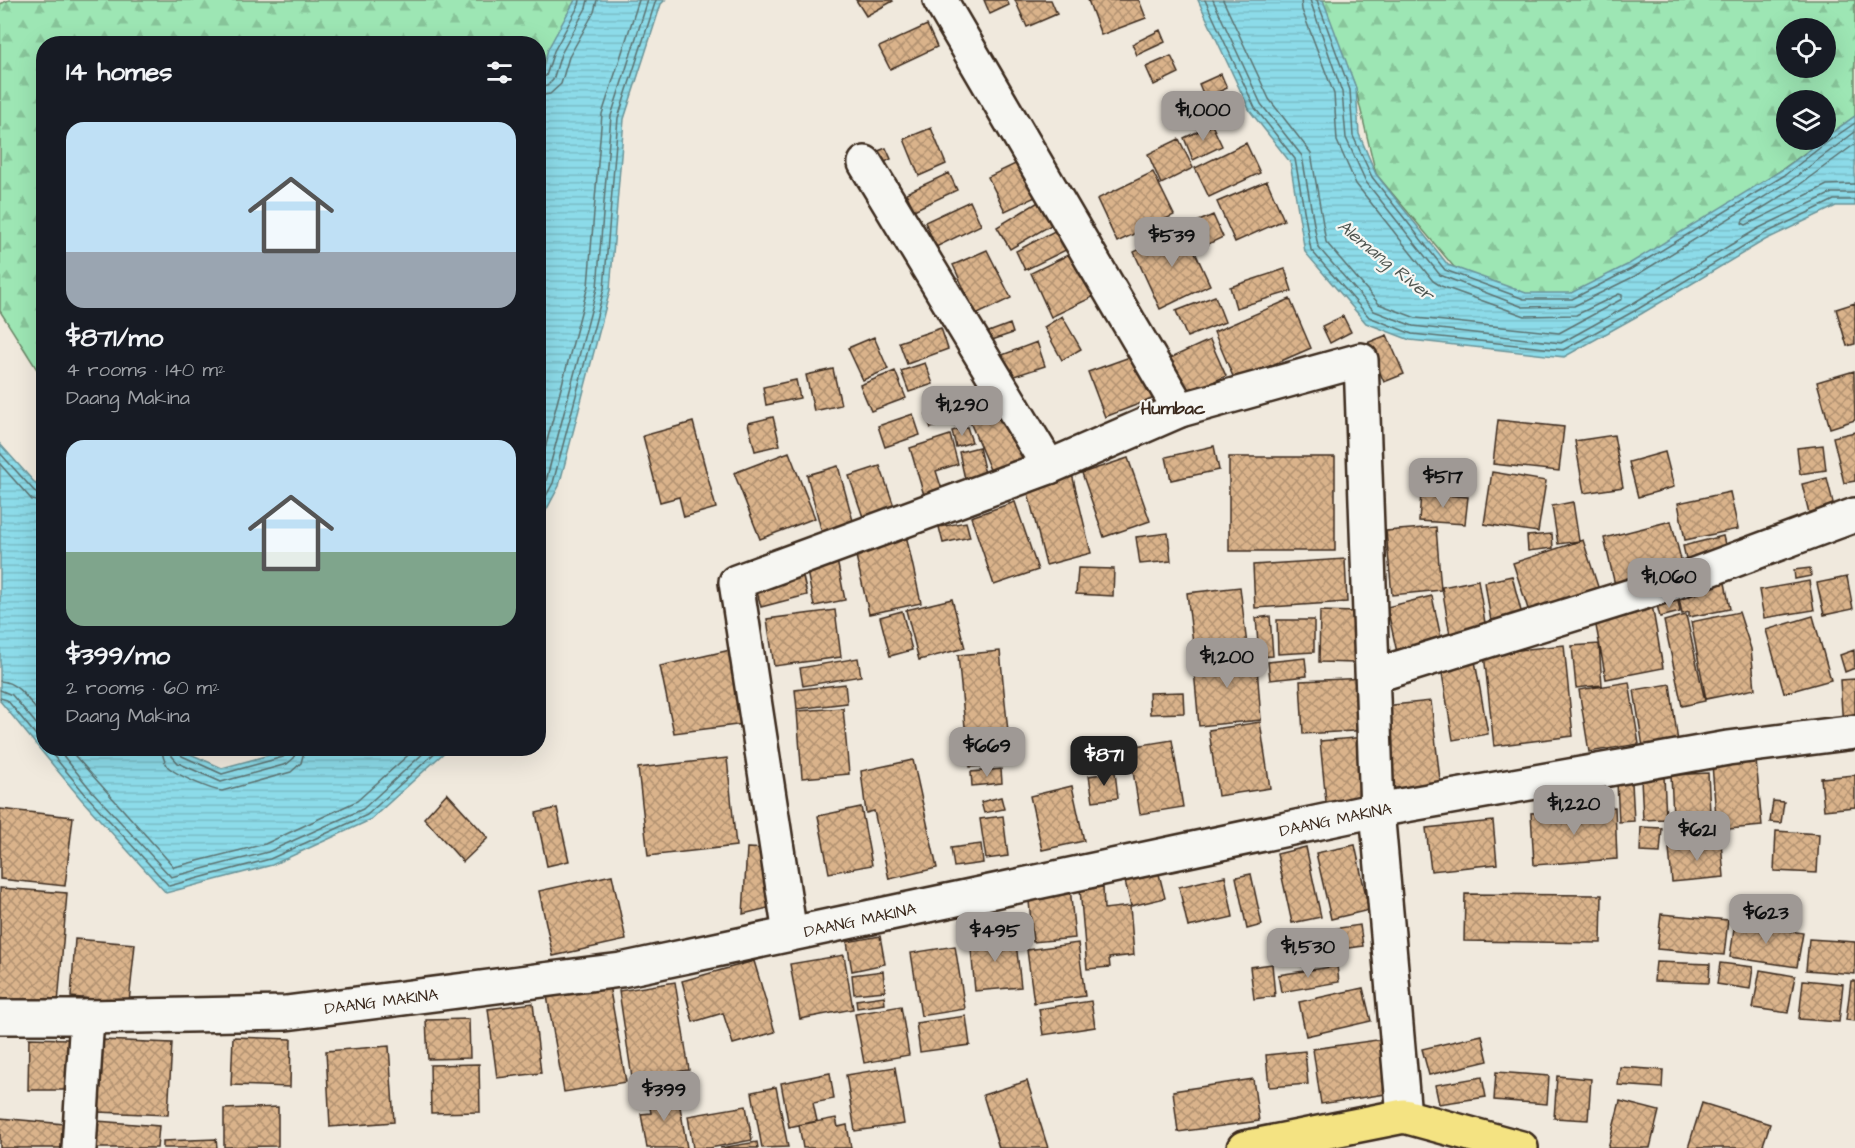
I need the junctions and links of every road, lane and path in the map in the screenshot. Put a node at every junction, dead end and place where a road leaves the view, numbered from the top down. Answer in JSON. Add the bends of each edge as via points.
{"nodes":[{"id":1,"x":940,"y":0,"type":"edge"},
{"id":2,"x":865,"y":163,"type":"dead end"},
{"id":3,"x":1180,"y":410,"type":"junction"},
{"id":4,"x":1049,"y":467,"type":"junction"},
{"id":5,"x":1855,"y":515,"type":"edge"},
{"id":6,"x":1373,"y":676,"type":"junction"},
{"id":7,"x":1855,"y":732,"type":"edge"},
{"id":8,"x":1377,"y":810,"type":"junction"},
{"id":9,"x":790,"y":934,"type":"junction"},
{"id":10,"x":0,"y":1017,"type":"edge"},
{"id":11,"x":87,"y":1017,"type":"junction"},
{"id":12,"x":1404,"y":1116,"type":"junction"},
{"id":13,"x":79,"y":1148,"type":"edge"},
{"id":14,"x":1244,"y":1148,"type":"edge"},
{"id":15,"x":1521,"y":1148,"type":"edge"}],
"edges":[{"from":1,"to":3,"type":"street"},
{"from":2,"to":4,"type":"street"},
{"from":3,"to":4,"type":"street"},
{"from":3,"to":6,"type":"street","via":[[1361,360]]},
{"from":4,"to":9,"type":"street","via":[[736,582]]},
{"from":5,"to":6,"type":"street","via":[[1670,584]]},
{"from":6,"to":8,"type":"street"},
{"from":7,"to":8,"type":"street","name":"DAANG MAKINA","via":[[1728,748]]},
{"from":8,"to":9,"type":"street","name":"DAANG MAKINA"},
{"from":8,"to":12,"type":"street"},
{"from":9,"to":11,"type":"street","name":"DAANG MAKINA","via":[[621,970],[286,1013]]},
{"from":10,"to":11,"type":"street","name":"DAANG MAKINA"},
{"from":11,"to":13,"type":"street"},
{"from":12,"to":14,"type":"main road"},
{"from":12,"to":15,"type":"main road"}]}
